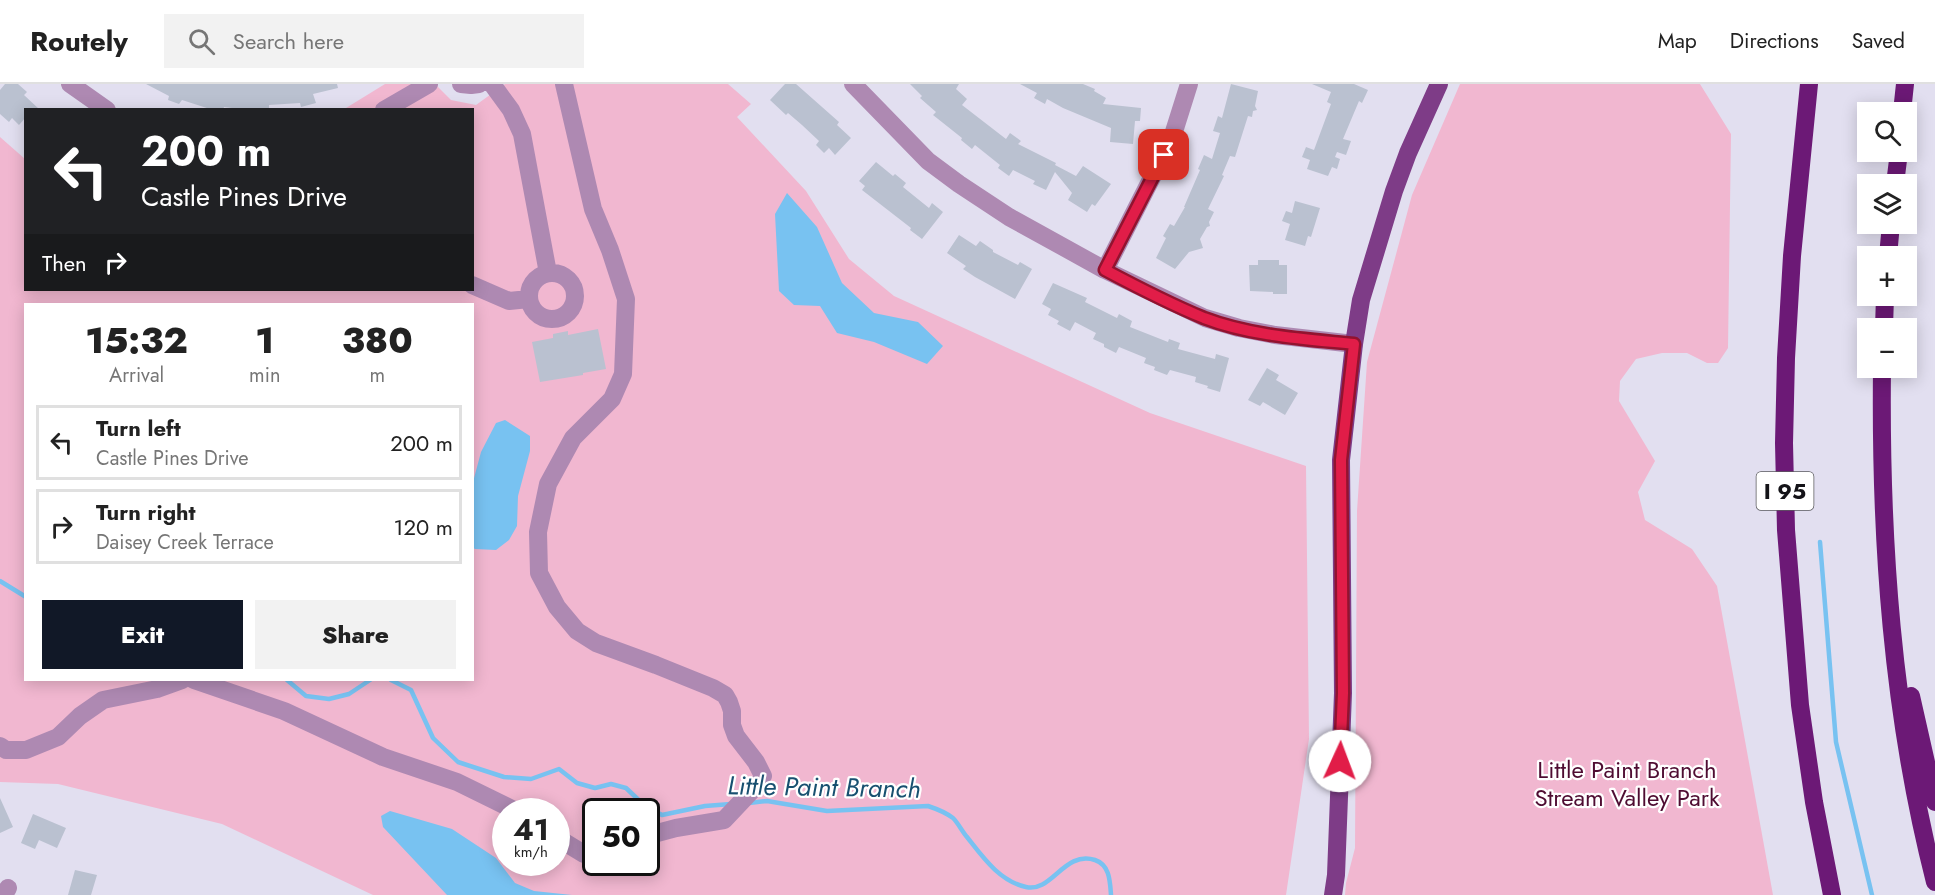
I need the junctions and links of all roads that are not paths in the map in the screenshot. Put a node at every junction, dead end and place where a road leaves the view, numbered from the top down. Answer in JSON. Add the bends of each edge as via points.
{"nodes":[{"id":1,"x":70,"y":84,"type":"edge"},
{"id":2,"x":429,"y":84,"type":"edge"},
{"id":3,"x":461,"y":84,"type":"edge"},
{"id":4,"x":479,"y":84,"type":"edge"},
{"id":5,"x":492,"y":84,"type":"edge"},
{"id":6,"x":564,"y":84,"type":"edge"},
{"id":7,"x":854,"y":84,"type":"edge"},
{"id":8,"x":1189,"y":84,"type":"edge"},
{"id":9,"x":1439,"y":84,"type":"edge"},
{"id":10,"x":1809,"y":84,"type":"edge"},
{"id":11,"x":1905,"y":84,"type":"edge"},
{"id":12,"x":1903,"y":102,"type":"edge"},
{"id":13,"x":104,"y":108,"type":"edge"},
{"id":14,"x":387,"y":108,"type":"edge"},
{"id":15,"x":1105,"y":270,"type":"junction"},
{"id":16,"x":548,"y":273,"type":"junction"},
{"id":17,"x":474,"y":286,"type":"edge"},
{"id":18,"x":529,"y":299,"type":"junction"},
{"id":19,"x":1354,"y":344,"type":"junction"},
{"id":20,"x":1882,"y":378,"type":"edge"},
{"id":21,"x":1881,"y":440,"type":"junction"},
{"id":22,"x":179,"y":681,"type":"edge"},
{"id":23,"x":197,"y":681,"type":"edge"},
{"id":24,"x":0,"y":746,"type":"edge"},
{"id":25,"x":492,"y":799,"type":"edge"},
{"id":26,"x":1935,"y":802,"type":"edge"},
{"id":27,"x":660,"y":832,"type":"edge"},
{"id":28,"x":1935,"y":882,"type":"edge"},
{"id":29,"x":1333,"y":895,"type":"edge"},
{"id":30,"x":1832,"y":895,"type":"edge"}],
"edges":[{"from":1,"to":13,"type":"street"},
{"from":2,"to":14,"type":"street"},
{"from":3,"to":4,"type":"street"},
{"from":5,"to":16,"type":"street","via":[[522,134]]},
{"from":6,"to":27,"type":"street","via":[[593,209],[626,299],[623,374],[612,399],[573,438],[548,484],[538,532],[539,573],[557,607],[577,631],[596,643],[725,695],[736,736],[763,776],[724,820]]},
{"from":7,"to":15,"type":"street","via":[[928,160],[959,184]]},
{"from":8,"to":15,"type":"street","via":[[1172,138]]},
{"from":9,"to":19,"type":"main road","via":[[1394,191],[1361,300]]},
{"from":10,"to":30,"type":"highway","number":"I 95","via":[[1786,358],[1786,530],[1800,705]]},
{"from":11,"to":12,"type":"highway"},
{"from":15,"to":19,"type":"street","via":[[1206,318],[1239,328]]},
{"from":16,"to":18,"type":"street","via":[[532,285]]},
{"from":16,"to":18,"type":"street","via":[[563,275],[574,287],[572,310],[558,319],[543,317],[531,307]]},
{"from":17,"to":18,"type":"street","via":[[509,301]]},
{"from":19,"to":29,"type":"main road","via":[[1341,460],[1343,693]]},
{"from":20,"to":21,"type":"highway"},
{"from":21,"to":26,"type":"highway","via":[[1898,614]]},
{"from":21,"to":28,"type":"highway","via":[[1890,614],[1916,795]]},
{"from":22,"to":24,"type":"street","via":[[103,700],[58,737],[26,750],[6,750]]},
{"from":23,"to":25,"type":"street","via":[[284,711],[383,757],[457,782]]}]}
